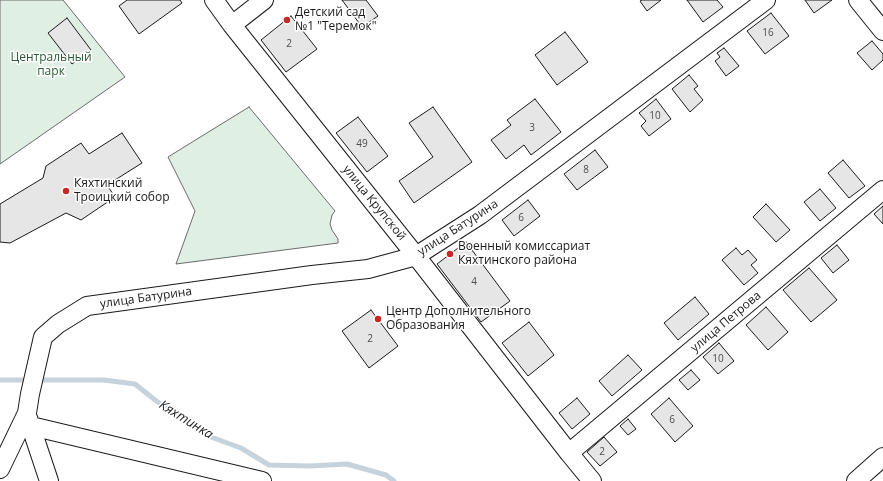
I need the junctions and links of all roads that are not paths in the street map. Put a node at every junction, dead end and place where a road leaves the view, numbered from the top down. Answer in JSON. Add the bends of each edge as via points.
{"nodes":[{"id":1,"x":214,"y":0,"type":"edge"},
{"id":2,"x":264,"y":0,"type":"edge"},
{"id":3,"x":766,"y":0,"type":"edge"},
{"id":4,"x":858,"y":0,"type":"edge"},
{"id":5,"x":232,"y":25,"type":"junction"},
{"id":6,"x":883,"y":31,"type":"edge"},
{"id":7,"x":883,"y":190,"type":"edge"},
{"id":8,"x":416,"y":256,"type":"junction"},
{"id":9,"x":29,"y":420,"type":"junction"},
{"id":10,"x":569,"y":453,"type":"junction"},
{"id":11,"x":883,"y":456,"type":"edge"},
{"id":12,"x":0,"y":469,"type":"edge"},
{"id":13,"x":49,"y":481,"type":"edge"},
{"id":14,"x":262,"y":481,"type":"edge"},
{"id":15,"x":592,"y":481,"type":"edge"},
{"id":16,"x":856,"y":481,"type":"edge"}],
"edges":[{"from":1,"to":5,"type":"street","name":"улица Крупской"},
{"from":2,"to":5,"type":"street"},
{"from":3,"to":8,"type":"street","name":"улица Батурина","via":[[480,215]]},
{"from":4,"to":6,"type":"street"},
{"from":5,"to":8,"type":"street","name":"улица Крупской"},
{"from":7,"to":10,"type":"street","name":"улица Петрова"},
{"from":8,"to":9,"type":"street","name":"улица Батурина","via":[[368,268],[86,306],[43,337],[30,394]]},
{"from":8,"to":10,"type":"street","name":"улица Крупской"},
{"from":9,"to":12,"type":"street"},
{"from":9,"to":13,"type":"street"},
{"from":9,"to":14,"type":"street"},
{"from":10,"to":15,"type":"street","name":"улица Крупской"},
{"from":11,"to":16,"type":"street"}]}
